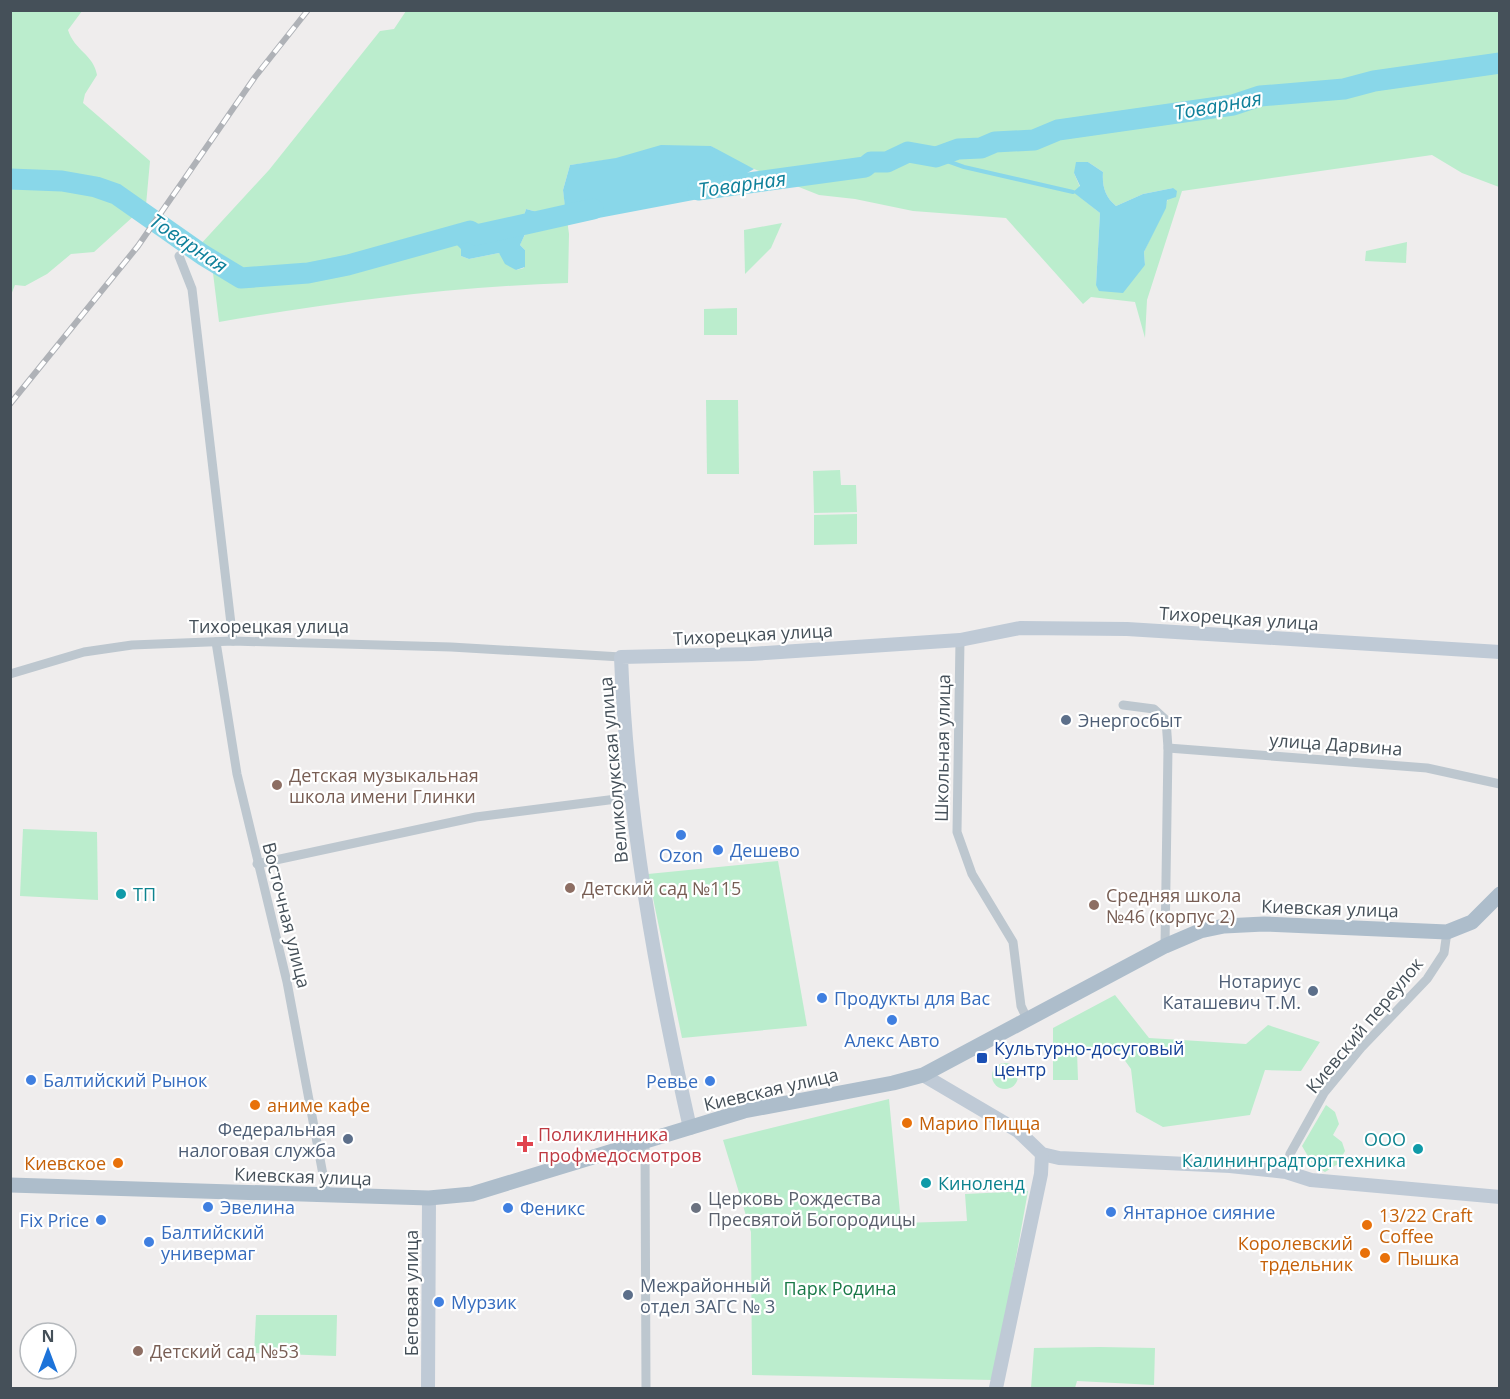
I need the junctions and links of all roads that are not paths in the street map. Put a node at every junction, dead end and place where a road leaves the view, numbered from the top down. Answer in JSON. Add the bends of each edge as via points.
{"nodes":[{"id":1,"x":179,"y":256,"type":"dead end"},
{"id":2,"x":960,"y":640,"type":"junction"},
{"id":3,"x":232,"y":641,"type":"junction"},
{"id":4,"x":216,"y":642,"type":"junction"},
{"id":5,"x":1500,"y":652,"type":"edge"},
{"id":6,"x":621,"y":657,"type":"junction"},
{"id":7,"x":10,"y":674,"type":"edge"},
{"id":8,"x":1123,"y":705,"type":"dead end"},
{"id":9,"x":1168,"y":748,"type":"junction"},
{"id":10,"x":1500,"y":784,"type":"edge"},
{"id":11,"x":632,"y":797,"type":"junction"},
{"id":12,"x":257,"y":864,"type":"junction"},
{"id":13,"x":1500,"y":894,"type":"edge"},
{"id":14,"x":1447,"y":932,"type":"junction"},
{"id":15,"x":1165,"y":946,"type":"junction"},
{"id":16,"x":1027,"y":1019,"type":"junction"},
{"id":17,"x":923,"y":1075,"type":"junction"},
{"id":18,"x":690,"y":1128,"type":"junction"},
{"id":19,"x":645,"y":1142,"type":"junction"},
{"id":20,"x":1042,"y":1154,"type":"junction"},
{"id":21,"x":1286,"y":1172,"type":"junction"},
{"id":22,"x":10,"y":1185,"type":"edge"},
{"id":23,"x":327,"y":1196,"type":"junction"},
{"id":24,"x":1500,"y":1197,"type":"edge"},
{"id":25,"x":429,"y":1198,"type":"junction"},
{"id":26,"x":428,"y":1389,"type":"edge"},
{"id":27,"x":646,"y":1389,"type":"edge"},
{"id":28,"x":996,"y":1389,"type":"edge"}],
"edges":[{"from":1,"to":3,"type":"street","via":[[192,290]]},
{"from":2,"to":5,"type":"street","name":"Тихорецкая улица","via":[[1020,628],[1082,628]]},
{"from":2,"to":6,"type":"street","name":"Тихорецкая улица","via":[[751,654]]},
{"from":2,"to":16,"type":"street","name":"Школьная улица","via":[[957,832],[972,874],[1013,942],[1021,1006]]},
{"from":3,"to":4,"type":"street","name":"Тихорецкая улица"},
{"from":3,"to":6,"type":"street","name":"Тихорецкая улица","via":[[451,647]]},
{"from":4,"to":7,"type":"street","name":"Тихорецкая улица","via":[[132,645],[84,652]]},
{"from":4,"to":12,"type":"street","name":"Восточная улица","via":[[237,774]]},
{"from":6,"to":11,"type":"street","name":"Великолукская улица"},
{"from":8,"to":9,"type":"street","via":[[1154,709],[1166,720]]},
{"from":9,"to":10,"type":"street","name":"улица Дарвина","via":[[1427,768]]},
{"from":9,"to":15,"type":"street"},
{"from":11,"to":12,"type":"street","via":[[476,817]]},
{"from":11,"to":18,"type":"street","name":"Великолукская улица","via":[[659,980]]},
{"from":12,"to":23,"type":"street","name":"Восточная улица","via":[[287,982]]},
{"from":13,"to":14,"type":"main road","name":"Киевская улица","via":[[1472,922]]},
{"from":14,"to":15,"type":"main road","name":"Киевская улица","via":[[1264,924],[1200,931]]},
{"from":14,"to":21,"type":"street","name":"Киевский переулок","via":[[1444,953],[1427,979],[1324,1093],[1290,1154]]},
{"from":15,"to":16,"type":"main road","name":"Киевская улица"},
{"from":16,"to":17,"type":"main road","name":"Киевская улица"},
{"from":17,"to":18,"type":"main road","name":"Киевская улица","via":[[744,1111]]},
{"from":17,"to":20,"type":"street","via":[[1018,1131]]},
{"from":18,"to":19,"type":"main road","name":"Киевская улица"},
{"from":19,"to":25,"type":"main road","name":"Киевская улица","via":[[472,1194]]},
{"from":19,"to":27,"type":"street"},
{"from":20,"to":21,"type":"street"},
{"from":20,"to":28,"type":"street"},
{"from":21,"to":24,"type":"street","via":[[1311,1180]]},
{"from":22,"to":23,"type":"main road","name":"Киевская улица"},
{"from":23,"to":25,"type":"main road","name":"Киевская улица"},
{"from":25,"to":26,"type":"street","name":"Беговая улица"}]}
